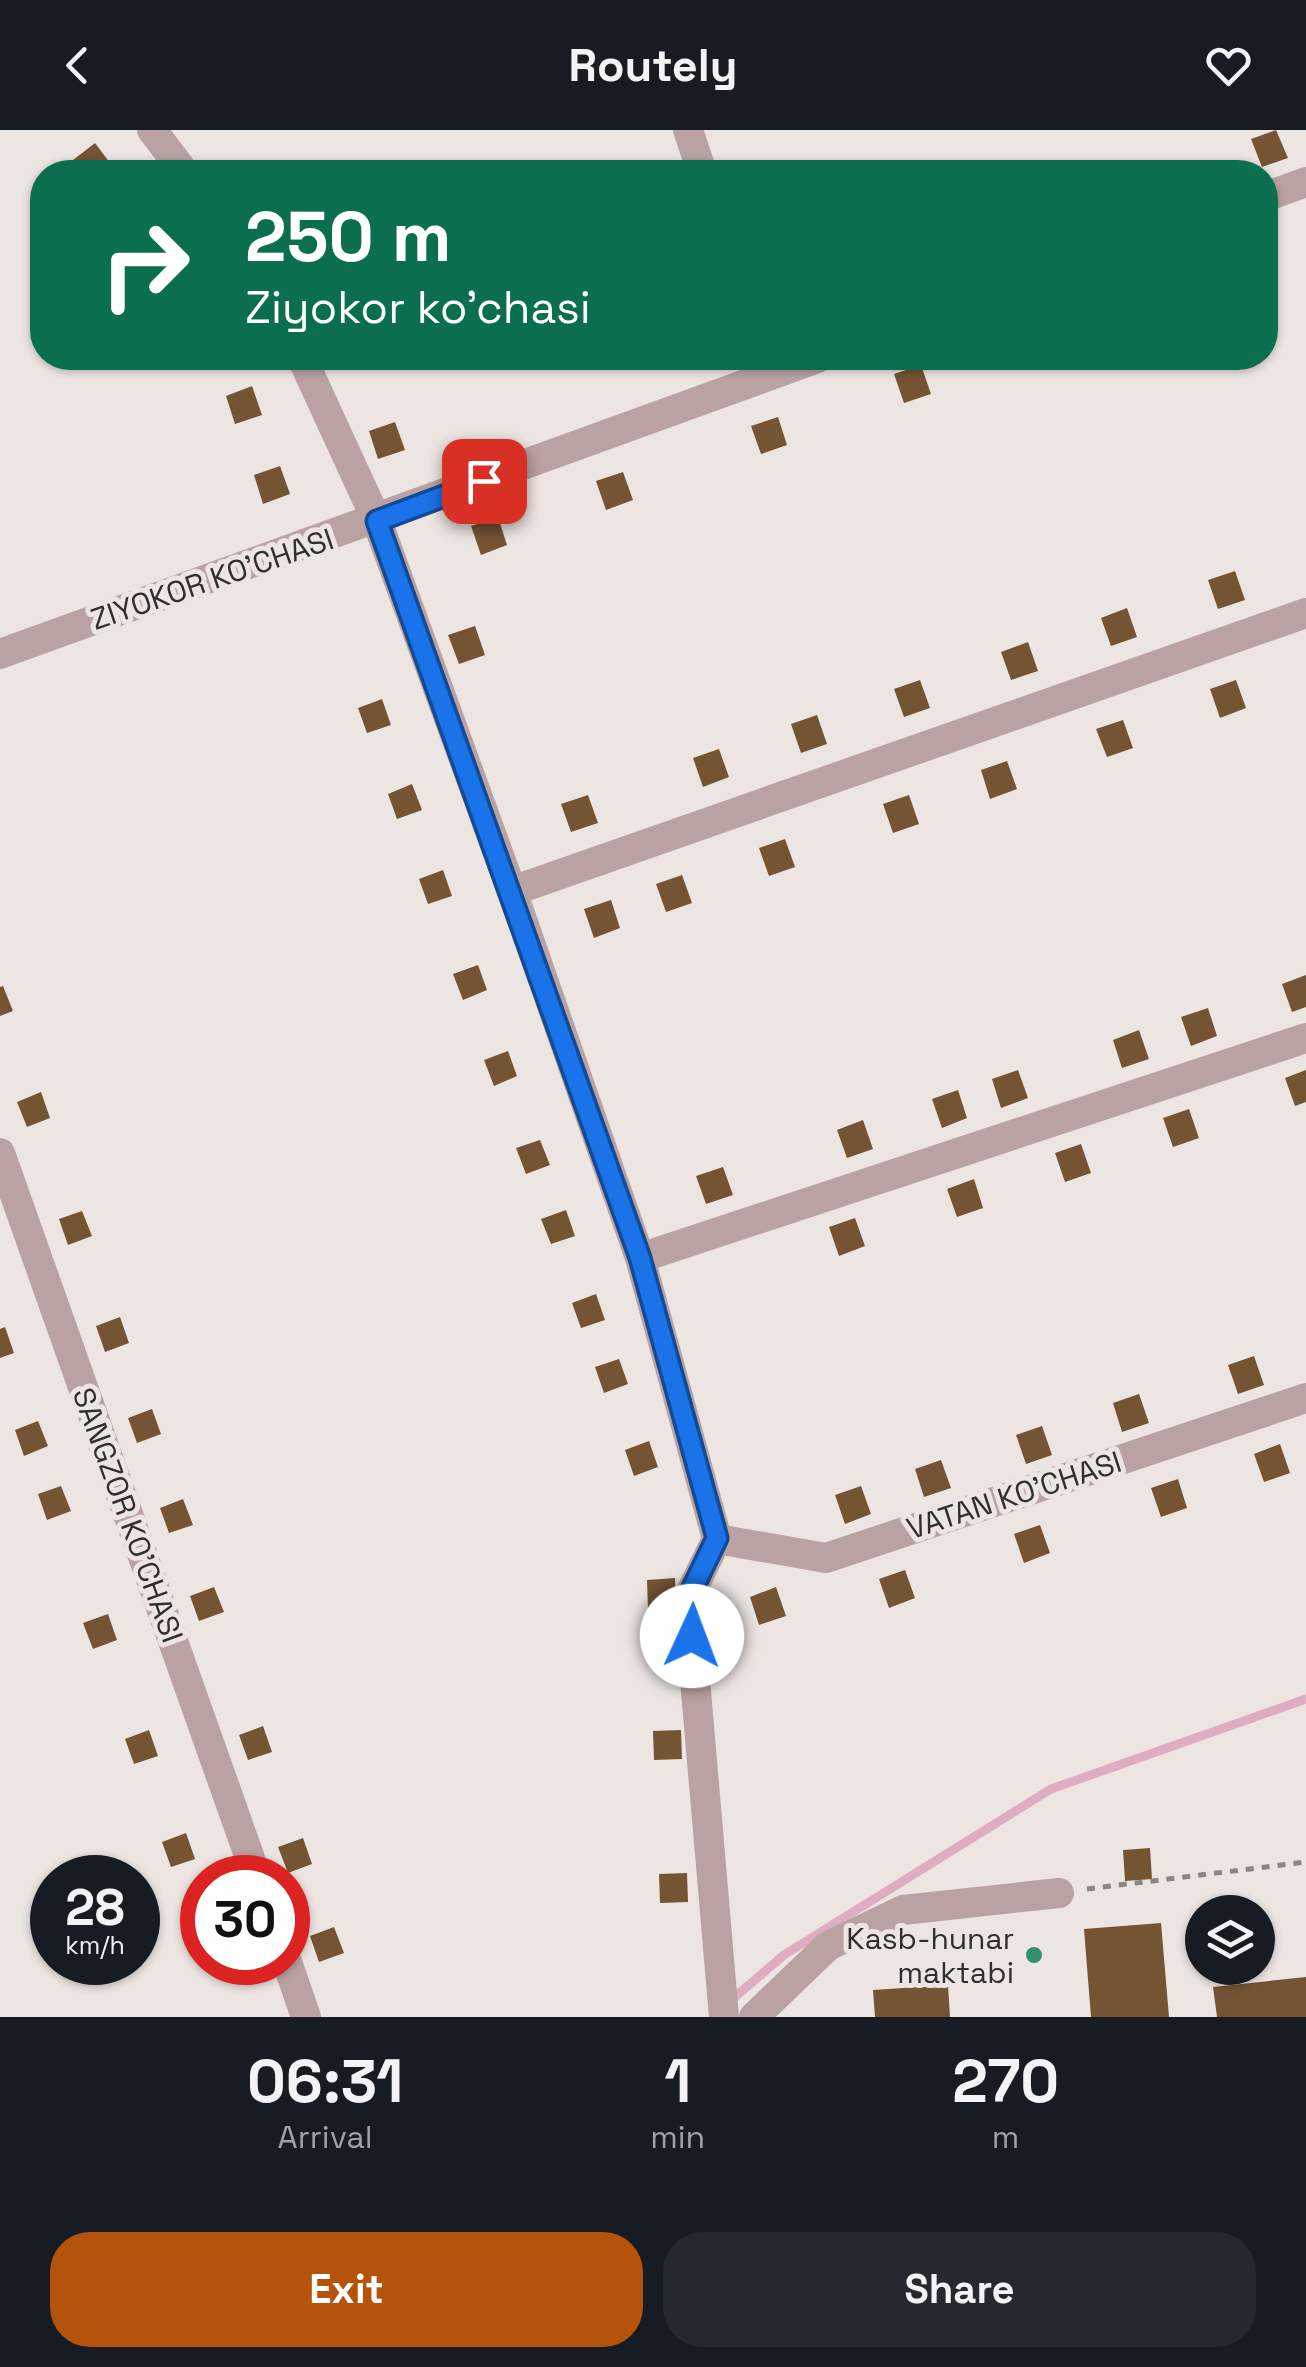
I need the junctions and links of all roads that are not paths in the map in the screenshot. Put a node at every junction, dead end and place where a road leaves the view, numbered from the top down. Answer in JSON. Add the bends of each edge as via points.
{"nodes":[{"id":1,"x":152,"y":130,"type":"edge"},
{"id":2,"x":688,"y":130,"type":"edge"},
{"id":3,"x":175,"y":160,"type":"edge"},
{"id":4,"x":698,"y":160,"type":"edge"},
{"id":5,"x":1306,"y":182,"type":"edge"},
{"id":6,"x":1278,"y":192,"type":"edge"},
{"id":7,"x":308,"y":370,"type":"edge"},
{"id":8,"x":756,"y":370,"type":"edge"},
{"id":9,"x":377,"y":521,"type":"junction"},
{"id":10,"x":1306,"y":613,"type":"edge"},
{"id":11,"x":0,"y":654,"type":"edge"},
{"id":12,"x":512,"y":891,"type":"junction"},
{"id":13,"x":1306,"y":1038,"type":"edge"},
{"id":14,"x":0,"y":1153,"type":"edge"},
{"id":15,"x":640,"y":1258,"type":"junction"},
{"id":16,"x":1306,"y":1398,"type":"edge"},
{"id":17,"x":717,"y":1538,"type":"junction"},
{"id":18,"x":249,"y":1855,"type":"edge"},
{"id":19,"x":1059,"y":1892,"type":"road end"},
{"id":20,"x":295,"y":1985,"type":"edge"},
{"id":21,"x":306,"y":2017,"type":"edge"},
{"id":22,"x":724,"y":2017,"type":"edge"},
{"id":23,"x":754,"y":2017,"type":"edge"}],
"edges":[{"from":1,"to":3,"type":"street"},
{"from":2,"to":4,"type":"street"},
{"from":5,"to":6,"type":"street"},
{"from":7,"to":9,"type":"street"},
{"from":8,"to":9,"type":"street","name":"ZIYOKOR KO'CHASI"},
{"from":9,"to":11,"type":"street","name":"ZIYOKOR KO'CHASI"},
{"from":9,"to":12,"type":"street"},
{"from":10,"to":12,"type":"street"},
{"from":12,"to":15,"type":"street"},
{"from":13,"to":15,"type":"street"},
{"from":14,"to":18,"type":"street","name":"SANGZOR KO'CHASI"},
{"from":15,"to":17,"type":"street"},
{"from":16,"to":17,"type":"street","name":"VATAN KO'CHASI","via":[[826,1558]]},
{"from":17,"to":22,"type":"street","via":[[688,1598]]},
{"from":19,"to":23,"type":"street","via":[[904,1910],[828,1946]]},
{"from":20,"to":21,"type":"street"}]}
